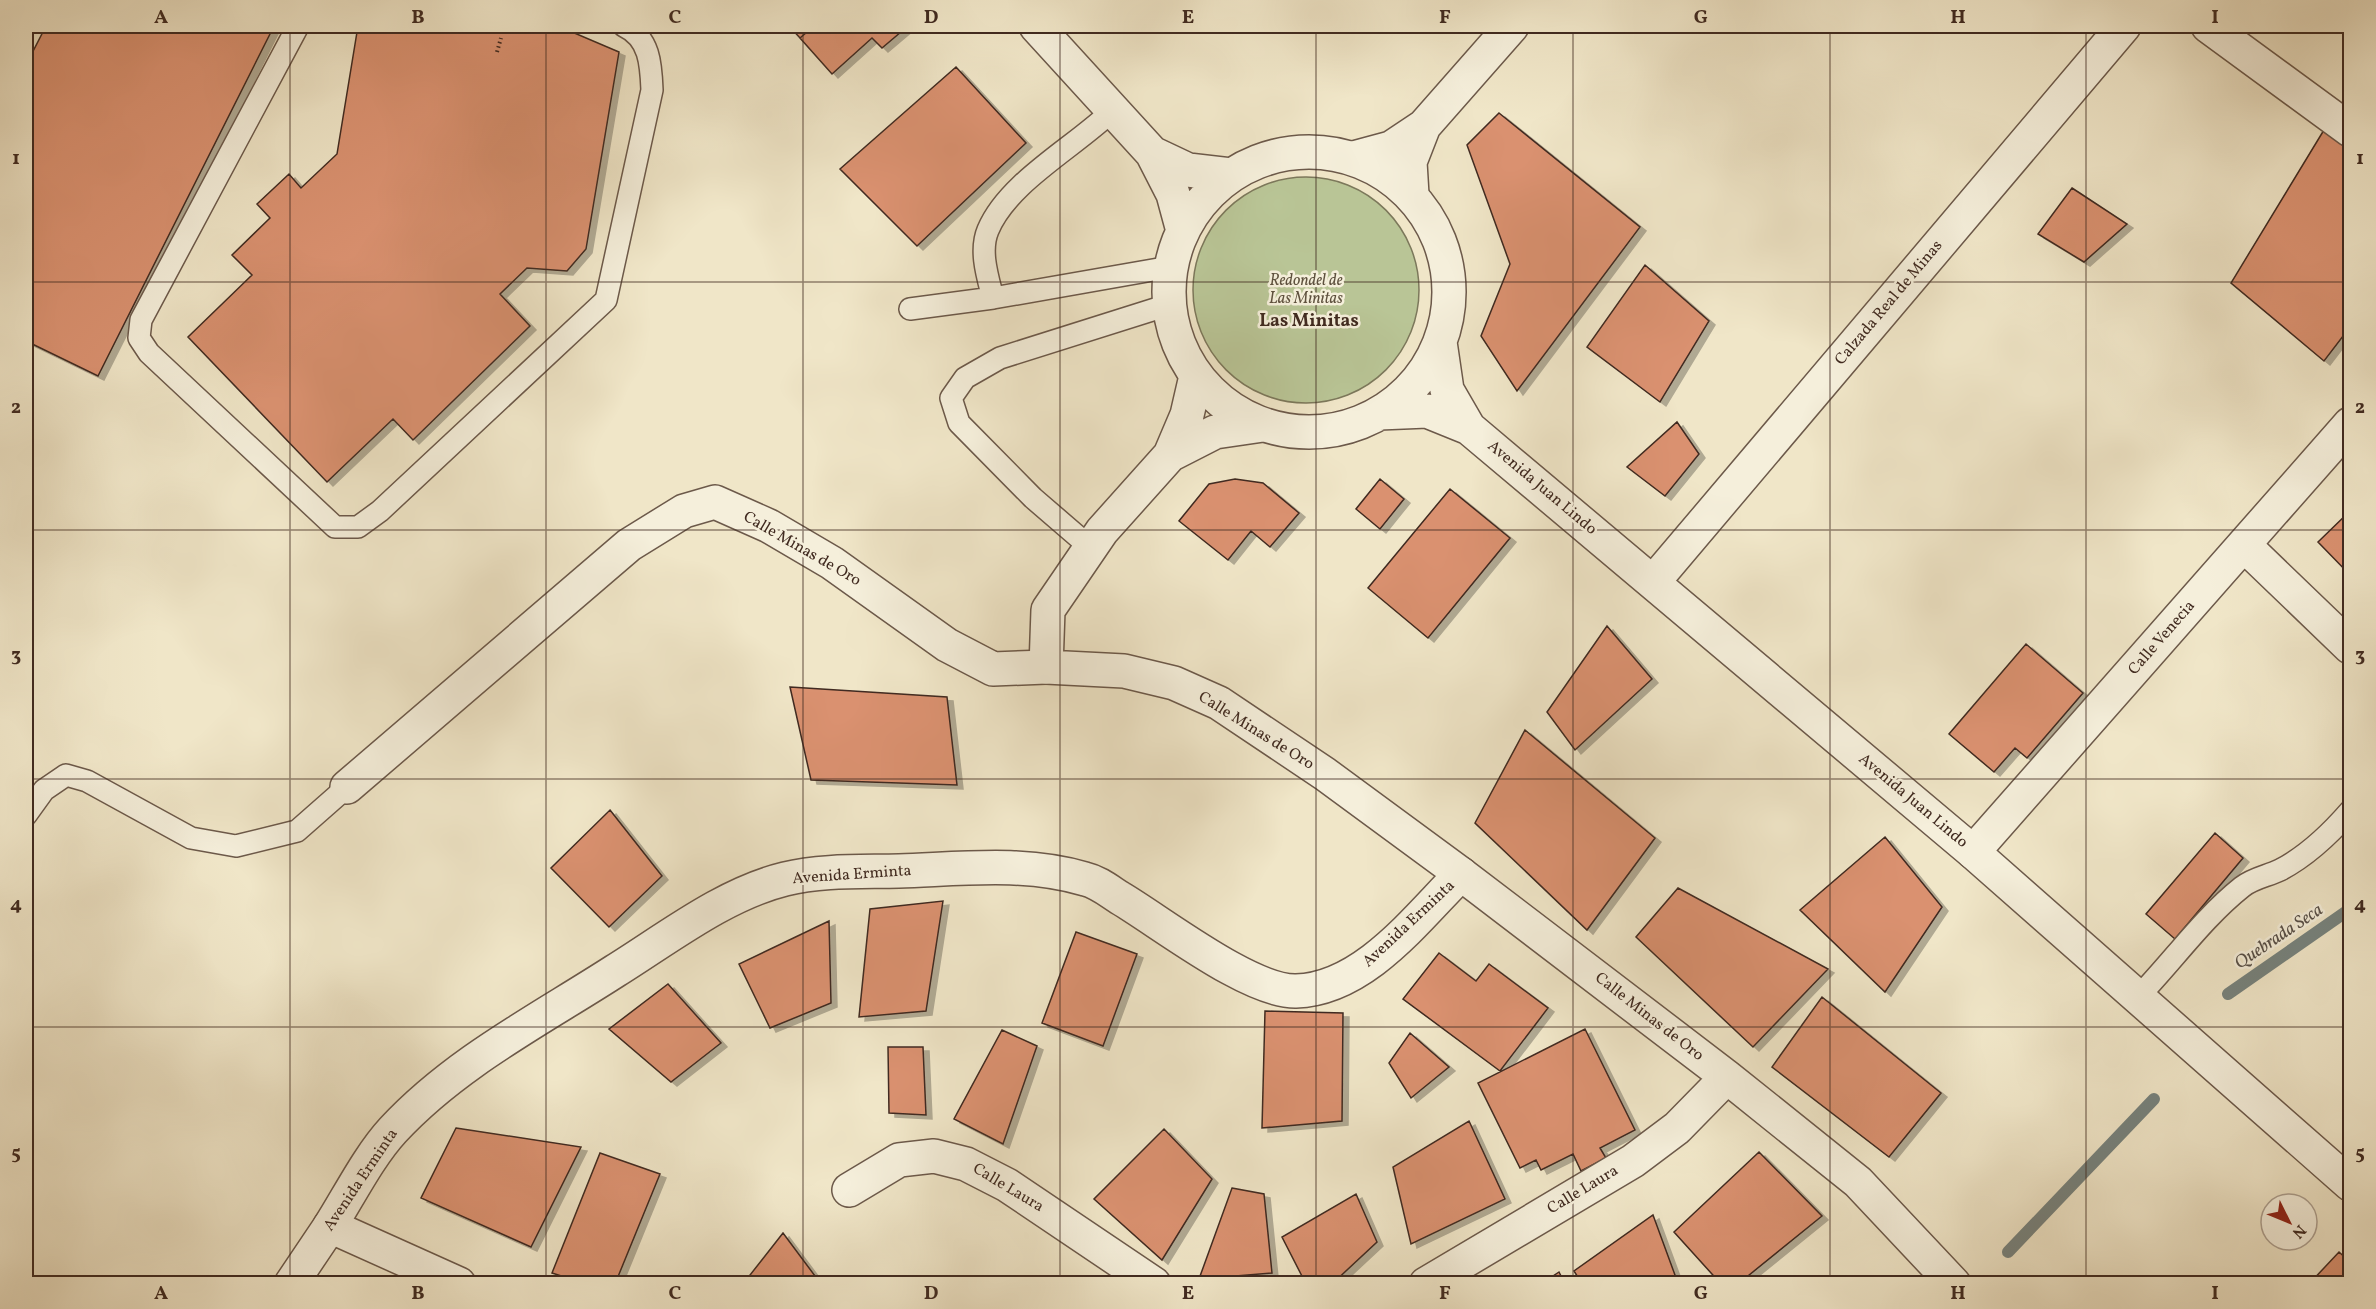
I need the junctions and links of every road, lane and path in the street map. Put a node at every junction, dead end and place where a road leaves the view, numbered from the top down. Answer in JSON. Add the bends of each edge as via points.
{"nodes":[{"id":1,"x":298,"y":26,"type":"edge"},
{"id":2,"x":624,"y":26,"type":"edge"},
{"id":3,"x":1512,"y":26,"type":"edge"},
{"id":4,"x":2124,"y":26,"type":"edge"},
{"id":5,"x":2208,"y":26,"type":"edge"},
{"id":6,"x":1048,"y":33,"type":"edge"},
{"id":7,"x":501,"y":38,"type":"dead end"},
{"id":8,"x":498,"y":52,"type":"dead end"},
{"id":9,"x":1113,"y":110,"type":"junction"},
{"id":10,"x":1424,"y":126,"type":"junction"},
{"id":11,"x":2350,"y":130,"type":"edge"},
{"id":12,"x":1152,"y":153,"type":"junction"},
{"id":13,"x":1354,"y":158,"type":"junction"},
{"id":14,"x":1230,"y":175,"type":"junction"},
{"id":15,"x":1412,"y":195,"type":"junction"},
{"id":16,"x":1183,"y":231,"type":"junction"},
{"id":17,"x":1170,"y":267,"type":"junction"},
{"id":18,"x":993,"y":298,"type":"junction"},
{"id":19,"x":1168,"y":305,"type":"junction"},
{"id":20,"x":910,"y":309,"type":"dead end"},
{"id":21,"x":1440,"y":342,"type":"junction"},
{"id":22,"x":1196,"y":376,"type":"junction"},
{"id":23,"x":1379,"y":413,"type":"junction"},
{"id":24,"x":2350,"y":424,"type":"edge"},
{"id":25,"x":1263,"y":425,"type":"junction"},
{"id":26,"x":1469,"y":428,"type":"junction"},
{"id":27,"x":1170,"y":455,"type":"junction"},
{"id":28,"x":2244,"y":545,"type":"junction"},
{"id":29,"x":1091,"y":548,"type":"junction"},
{"id":30,"x":1654,"y":581,"type":"junction"},
{"id":31,"x":2350,"y":647,"type":"edge"},
{"id":32,"x":1046,"y":668,"type":"junction"},
{"id":33,"x":347,"y":787,"type":"joint"},
{"id":34,"x":33,"y":791,"type":"edge"},
{"id":35,"x":2350,"y":811,"type":"edge"},
{"id":36,"x":26,"y":815,"type":"edge"},
{"id":37,"x":1973,"y":852,"type":"junction"},
{"id":38,"x":1461,"y":874,"type":"junction"},
{"id":39,"x":2138,"y":997,"type":"junction"},
{"id":40,"x":1727,"y":1077,"type":"junction"},
{"id":41,"x":2350,"y":1184,"type":"edge"},
{"id":42,"x":849,"y":1190,"type":"dead end"},
{"id":43,"x":330,"y":1226,"type":"junction"},
{"id":44,"x":291,"y":1284,"type":"edge"},
{"id":45,"x":459,"y":1284,"type":"edge"},
{"id":46,"x":1154,"y":1284,"type":"edge"},
{"id":47,"x":1426,"y":1284,"type":"edge"},
{"id":48,"x":1954,"y":1284,"type":"edge"}],
"edges":[{"from":1,"to":2,"type":"lane","via":[[141,320],[139,338],[148,353],[335,527],[358,527],[380,511],[606,300],[652,90],[650,56],[631,29]]},
{"from":3,"to":10,"type":"street"},
{"from":4,"to":30,"type":"street","name":"Calzada Real de Minas"},
{"from":5,"to":11,"type":"street"},
{"from":6,"to":9,"type":"street"},
{"from":7,"to":8,"type":"path"},
{"from":9,"to":12,"type":"street"},
{"from":9,"to":18,"type":"lane","via":[[1089,134],[1016,188],[987,231],[985,265]]},
{"from":10,"to":13,"type":"street","via":[[1391,148]]},
{"from":10,"to":15,"type":"street","via":[[1410,162]]},
{"from":12,"to":14,"type":"street","via":[[1188,170]]},
{"from":12,"to":16,"type":"street","via":[[1173,194]]},
{"from":13,"to":14,"type":"street","via":[[1323,152],[1290,152],[1259,160]]},
{"from":13,"to":15,"type":"street","via":[[1386,173]]},
{"from":14,"to":16,"type":"street","via":[[1203,200]]},
{"from":15,"to":21,"type":"street","via":[[1435,228],[1447,264],[1449,303]]},
{"from":16,"to":17,"type":"street"},
{"from":17,"to":18,"type":"lane"},
{"from":17,"to":19,"type":"street"},
{"from":18,"to":20,"type":"lane"},
{"from":19,"to":22,"type":"street","via":[[1177,342]]},
{"from":19,"to":29,"type":"lane","via":[[1000,358],[966,378],[951,398],[959,423],[1033,498]]},
{"from":21,"to":23,"type":"street","via":[[1416,382]]},
{"from":21,"to":26,"type":"street","name":"Avenida Juan Lindo","via":[[1447,390]]},
{"from":22,"to":25,"type":"street","via":[[1225,406]]},
{"from":22,"to":27,"type":"street","via":[[1187,416]]},
{"from":23,"to":25,"type":"street","via":[[1352,426],[1322,432],[1292,432]]},
{"from":23,"to":26,"type":"street","name":"Avenida Juan Lindo","via":[[1427,411]]},
{"from":24,"to":28,"type":"street","name":"Calle Venecia"},
{"from":25,"to":27,"type":"street","via":[[1215,432]]},
{"from":26,"to":30,"type":"street","name":"Avenida Juan Lindo"},
{"from":27,"to":29,"type":"street"},
{"from":28,"to":31,"type":"street"},
{"from":28,"to":37,"type":"street","name":"Calle Venecia"},
{"from":29,"to":32,"type":"street","via":[[1048,610]]},
{"from":30,"to":37,"type":"street","name":"Avenida Juan Lindo"},
{"from":32,"to":33,"type":"street","name":"Calle Minas de Oro","via":[[993,669],[947,645],[832,563],[769,526],[715,502],[684,511],[629,545]]},
{"from":32,"to":38,"type":"street","name":"Calle Minas de Oro","via":[[1124,671],[1174,683],[1219,703]]},
{"from":33,"to":34,"type":"lane","via":[[297,831],[236,846],[191,838],[87,781],[66,775]]},
{"from":34,"to":36,"type":"lane"},
{"from":35,"to":39,"type":"lane","via":[[2326,838],[2281,870],[2245,884],[2214,910]]},
{"from":37,"to":39,"type":"street","name":"Avenida Juan Lindo"},
{"from":38,"to":40,"type":"street","name":"Calle Minas de Oro"},
{"from":38,"to":43,"type":"street","name":"Avenida Erminta","via":[[1357,973],[1326,988],[1292,991],[1263,984],[1230,967],[1090,880],[1050,870],[831,873],[785,879],[737,897],[690,924],[474,1060],[431,1092],[390,1133]]},
{"from":39,"to":41,"type":"street","name":"Avenida Juan Lindo"},
{"from":40,"to":47,"type":"street","name":"Calle Laura","via":[[1677,1128],[1633,1161]]},
{"from":40,"to":48,"type":"street","name":"Calle Minas de Oro","via":[[1858,1182]]},
{"from":42,"to":46,"type":"street","name":"Calle Laura","via":[[899,1160],[934,1156],[966,1164],[1007,1185]]},
{"from":43,"to":44,"type":"street","name":"Avenida Erminta"},
{"from":43,"to":45,"type":"street"}]}
